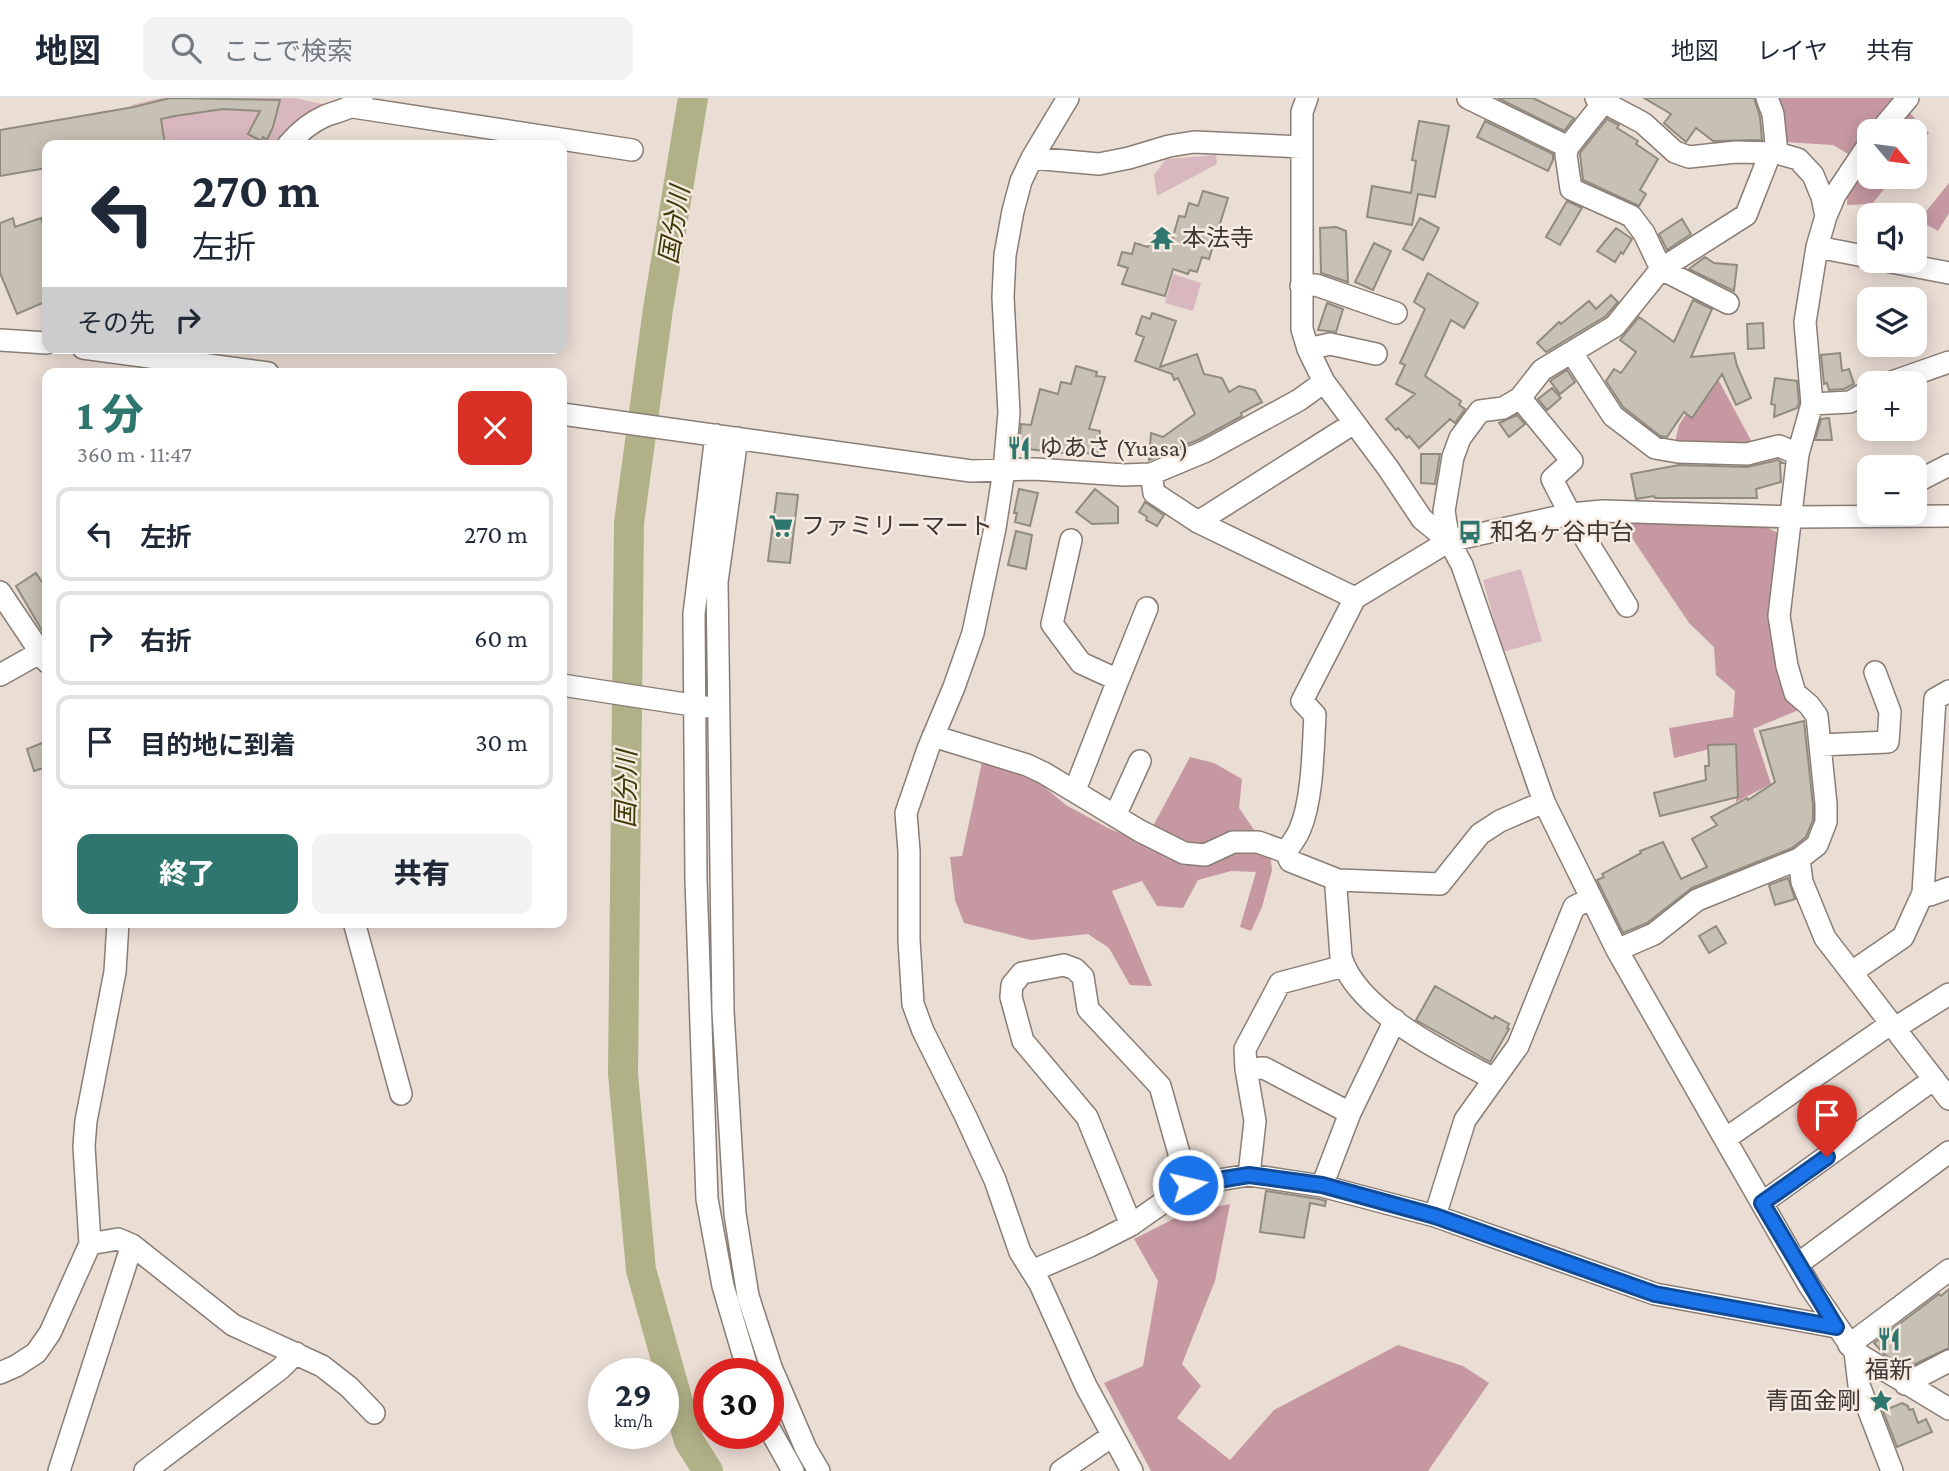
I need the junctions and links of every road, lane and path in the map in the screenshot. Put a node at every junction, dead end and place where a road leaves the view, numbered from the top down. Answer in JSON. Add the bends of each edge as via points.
{"nodes":[{"id":1,"x":1068,"y":98,"type":"edge"},
{"id":2,"x":1307,"y":98,"type":"edge"},
{"id":3,"x":1468,"y":98,"type":"edge"},
{"id":4,"x":1767,"y":98,"type":"edge"},
{"id":5,"x":1908,"y":98,"type":"edge"},
{"id":6,"x":1603,"y":100,"type":"edge"},
{"id":7,"x":358,"y":102,"type":"edge"},
{"id":8,"x":1890,"y":119,"type":"edge"},
{"id":9,"x":292,"y":140,"type":"edge"},
{"id":10,"x":1302,"y":147,"type":"junction"},
{"id":11,"x":1568,"y":148,"type":"junction"},
{"id":12,"x":632,"y":150,"type":"dead end"},
{"id":13,"x":1774,"y":153,"type":"junction"},
{"id":14,"x":1032,"y":158,"type":"junction"},
{"id":15,"x":1857,"y":162,"type":"edge"},
{"id":16,"x":1826,"y":216,"type":"junction"},
{"id":17,"x":1817,"y":247,"type":"junction"},
{"id":18,"x":1857,"y":255,"type":"edge"},
{"id":19,"x":1661,"y":269,"type":"junction"},
{"id":20,"x":1927,"y":269,"type":"edge"},
{"id":21,"x":1949,"y":274,"type":"edge"},
{"id":22,"x":1301,"y":286,"type":"junction"},
{"id":23,"x":1728,"y":303,"type":"dead end"},
{"id":24,"x":1396,"y":313,"type":"dead end"},
{"id":25,"x":0,"y":340,"type":"edge"},
{"id":26,"x":42,"y":343,"type":"edge"},
{"id":27,"x":1308,"y":349,"type":"junction"},
{"id":28,"x":1572,"y":353,"type":"junction"},
{"id":29,"x":132,"y":354,"type":"edge"},
{"id":30,"x":1376,"y":354,"type":"dead end"},
{"id":31,"x":1949,"y":362,"type":"edge"},
{"id":32,"x":232,"y":368,"type":"edge"},
{"id":33,"x":1923,"y":371,"type":"edge"},
{"id":34,"x":1324,"y":382,"type":"junction"},
{"id":35,"x":1520,"y":398,"type":"junction"},
{"id":36,"x":1857,"y":398,"type":"edge"},
{"id":37,"x":1812,"y":404,"type":"junction"},
{"id":38,"x":567,"y":415,"type":"edge"},
{"id":39,"x":1354,"y":423,"type":"junction"},
{"id":40,"x":726,"y":437,"type":"junction"},
{"id":41,"x":1798,"y":454,"type":"junction"},
{"id":42,"x":1949,"y":466,"type":"edge"},
{"id":43,"x":1004,"y":470,"type":"junction"},
{"id":44,"x":1151,"y":474,"type":"junction"},
{"id":45,"x":1927,"y":477,"type":"edge"},
{"id":46,"x":1857,"y":509,"type":"edge"},
{"id":47,"x":1570,"y":514,"type":"junction"},
{"id":48,"x":1927,"y":514,"type":"edge"},
{"id":49,"x":1949,"y":516,"type":"edge"},
{"id":50,"x":1792,"y":517,"type":"junction"},
{"id":51,"x":1198,"y":522,"type":"junction"},
{"id":52,"x":1071,"y":540,"type":"dead end"},
{"id":53,"x":1449,"y":541,"type":"junction"},
{"id":54,"x":0,"y":592,"type":"edge"},
{"id":55,"x":1354,"y":598,"type":"junction"},
{"id":56,"x":1627,"y":606,"type":"dead end"},
{"id":57,"x":1147,"y":608,"type":"dead end"},
{"id":58,"x":42,"y":654,"type":"edge"},
{"id":59,"x":42,"y":658,"type":"edge"},
{"id":60,"x":1875,"y":672,"type":"dead end"},
{"id":61,"x":0,"y":675,"type":"edge"},
{"id":62,"x":1118,"y":680,"type":"junction"},
{"id":63,"x":568,"y":686,"type":"edge"},
{"id":64,"x":1949,"y":691,"type":"edge"},
{"id":65,"x":693,"y":704,"type":"junction"},
{"id":66,"x":725,"y":710,"type":"junction"},
{"id":67,"x":933,"y":736,"type":"junction"},
{"id":68,"x":1820,"y":745,"type":"junction"},
{"id":69,"x":1140,"y":761,"type":"dead end"},
{"id":70,"x":1075,"y":790,"type":"junction"},
{"id":71,"x":1544,"y":802,"type":"junction"},
{"id":72,"x":1115,"y":816,"type":"junction"},
{"id":73,"x":1286,"y":852,"type":"junction"},
{"id":74,"x":1799,"y":859,"type":"junction"},
{"id":75,"x":1338,"y":880,"type":"junction"},
{"id":76,"x":1949,"y":888,"type":"edge"},
{"id":77,"x":1923,"y":893,"type":"junction"},
{"id":78,"x":1590,"y":899,"type":"junction"},
{"id":79,"x":118,"y":928,"type":"edge"},
{"id":80,"x":356,"y":928,"type":"edge"},
{"id":81,"x":1617,"y":950,"type":"junction"},
{"id":82,"x":1344,"y":966,"type":"junction"},
{"id":83,"x":1852,"y":972,"type":"junction"},
{"id":84,"x":1949,"y":994,"type":"edge"},
{"id":85,"x":1395,"y":1020,"type":"junction"},
{"id":86,"x":1893,"y":1026,"type":"junction"},
{"id":87,"x":1246,"y":1069,"type":"junction"},
{"id":88,"x":1494,"y":1079,"type":"junction"},
{"id":89,"x":1934,"y":1079,"type":"junction"},
{"id":90,"x":401,"y":1094,"type":"dead end"},
{"id":91,"x":1949,"y":1099,"type":"edge"},
{"id":92,"x":1350,"y":1113,"type":"junction"},
{"id":93,"x":1725,"y":1139,"type":"junction"},
{"id":94,"x":1949,"y":1152,"type":"edge"},
{"id":95,"x":1249,"y":1175,"type":"junction"},
{"id":96,"x":1188,"y":1185,"type":"junction"},
{"id":97,"x":1322,"y":1185,"type":"junction"},
{"id":98,"x":1762,"y":1203,"type":"junction"},
{"id":99,"x":1435,"y":1216,"type":"junction"},
{"id":100,"x":1131,"y":1225,"type":"junction"},
{"id":101,"x":90,"y":1244,"type":"junction"},
{"id":102,"x":132,"y":1245,"type":"junction"},
{"id":103,"x":1798,"y":1264,"type":"junction"},
{"id":104,"x":1949,"y":1270,"type":"edge"},
{"id":105,"x":1032,"y":1271,"type":"junction"},
{"id":106,"x":1836,"y":1327,"type":"junction"},
{"id":107,"x":1852,"y":1349,"type":"junction"},
{"id":108,"x":296,"y":1353,"type":"junction"},
{"id":109,"x":744,"y":1358,"type":"edge"},
{"id":110,"x":1949,"y":1361,"type":"edge"},
{"id":111,"x":0,"y":1373,"type":"edge"},
{"id":112,"x":1905,"y":1384,"type":"junction"},
{"id":113,"x":1949,"y":1409,"type":"edge"},
{"id":114,"x":374,"y":1413,"type":"dead end"},
{"id":115,"x":1112,"y":1436,"type":"junction"},
{"id":116,"x":781,"y":1449,"type":"edge"},
{"id":117,"x":59,"y":1471,"type":"edge"},
{"id":118,"x":145,"y":1471,"type":"edge"},
{"id":119,"x":793,"y":1471,"type":"edge"},
{"id":120,"x":819,"y":1471,"type":"edge"},
{"id":121,"x":1061,"y":1471,"type":"edge"},
{"id":122,"x":1132,"y":1471,"type":"edge"},
{"id":123,"x":1892,"y":1471,"type":"edge"}],
"edges":[{"from":1,"to":14,"type":"street"},
{"from":2,"to":10,"type":"street"},
{"from":3,"to":11,"type":"street"},
{"from":4,"to":13,"type":"street","via":[[1773,114]]},
{"from":5,"to":8,"type":"street"},
{"from":6,"to":11,"type":"street"},
{"from":6,"to":13,"type":"street","via":[[1643,123],[1675,152],[1689,156]]},
{"from":7,"to":9,"type":"street","via":[[322,117]]},
{"from":7,"to":12,"type":"street"},
{"from":10,"to":14,"type":"street","via":[[1194,142],[1099,164]]},
{"from":10,"to":22,"type":"street"},
{"from":11,"to":19,"type":"street","via":[[1571,189],[1631,216]]},
{"from":13,"to":16,"type":"street","via":[[1798,159],[1813,175]]},
{"from":13,"to":19,"type":"street","via":[[1746,215]]},
{"from":14,"to":43,"type":"street","via":[[1021,181],[1005,255],[1009,413]]},
{"from":15,"to":16,"type":"street"},
{"from":16,"to":17,"type":"street"},
{"from":17,"to":18,"type":"street"},
{"from":17,"to":37,"type":"street","via":[[1805,322]]},
{"from":19,"to":23,"type":"street"},
{"from":19,"to":28,"type":"street","via":[[1615,326]]},
{"from":20,"to":21,"type":"street"},
{"from":22,"to":24,"type":"street","via":[[1316,285]]},
{"from":22,"to":27,"type":"street","via":[[1302,329]]},
{"from":25,"to":26,"type":"street"},
{"from":27,"to":30,"type":"street","via":[[1330,344]]},
{"from":27,"to":34,"type":"street"},
{"from":28,"to":35,"type":"street","via":[[1542,370]]},
{"from":28,"to":41,"type":"street","via":[[1613,416],[1656,448],[1678,453],[1747,454],[1779,446]]},
{"from":29,"to":32,"type":"street"},
{"from":31,"to":33,"type":"street"},
{"from":34,"to":39,"type":"street"},
{"from":34,"to":44,"type":"street","via":[[1206,452]]},
{"from":35,"to":47,"type":"street","via":[[1572,461],[1552,479]]},
{"from":35,"to":53,"type":"street","via":[[1503,408],[1480,411],[1460,438],[1444,511]]},
{"from":36,"to":37,"type":"street"},
{"from":37,"to":41,"type":"street"},
{"from":38,"to":40,"type":"street"},
{"from":39,"to":51,"type":"street"},
{"from":39,"to":53,"type":"street","via":[[1422,519]]},
{"from":40,"to":43,"type":"street","via":[[971,471]]},
{"from":40,"to":65,"type":"street","via":[[694,614]]},
{"from":40,"to":66,"type":"street","via":[[717,582]]},
{"from":41,"to":50,"type":"street"},
{"from":42,"to":45,"type":"street"},
{"from":43,"to":44,"type":"street"},
{"from":43,"to":67,"type":"street","via":[[973,633]]},
{"from":44,"to":51,"type":"street","via":[[1154,493]]},
{"from":46,"to":50,"type":"street"},
{"from":47,"to":50,"type":"street","via":[[1616,511]]},
{"from":47,"to":53,"type":"street"},
{"from":47,"to":56,"type":"street"},
{"from":48,"to":49,"type":"street"},
{"from":50,"to":68,"type":"street","via":[[1779,616],[1795,693],[1817,716]]},
{"from":51,"to":55,"type":"street"},
{"from":52,"to":62,"type":"street","via":[[1052,624],[1081,663]]},
{"from":53,"to":55,"type":"street"},
{"from":53,"to":71,"type":"street","via":[[1462,565]]},
{"from":54,"to":58,"type":"street"},
{"from":55,"to":73,"type":"street","via":[[1302,701],[1315,715],[1307,809]]},
{"from":57,"to":62,"type":"street"},
{"from":59,"to":61,"type":"street"},
{"from":60,"to":68,"type":"street","via":[[1890,712],[1888,742]]},
{"from":62,"to":70,"type":"street"},
{"from":63,"to":65,"type":"street"},
{"from":64,"to":77,"type":"street","via":[[1935,699]]},
{"from":65,"to":66,"type":"street"},
{"from":65,"to":109,"type":"street","via":[[707,1199],[723,1286]]},
{"from":66,"to":120,"type":"street","via":[[723,1011],[735,1214],[748,1296],[771,1367]]},
{"from":67,"to":70,"type":"street","via":[[1027,765]]},
{"from":67,"to":105,"type":"street","via":[[906,813],[914,1004]]},
{"from":68,"to":74,"type":"street","via":[[1826,822],[1816,845]]},
{"from":69,"to":72,"type":"street"},
{"from":70,"to":72,"type":"street"},
{"from":71,"to":75,"type":"street","via":[[1479,834],[1440,884]]},
{"from":71,"to":78,"type":"street"},
{"from":72,"to":73,"type":"street","via":[[1184,853],[1205,855],[1233,842],[1258,842]]},
{"from":73,"to":75,"type":"street","via":[[1290,861]]},
{"from":74,"to":81,"type":"street","via":[[1697,900],[1654,934]]},
{"from":74,"to":83,"type":"street","via":[[1802,882],[1825,938]]},
{"from":75,"to":82,"type":"street"},
{"from":76,"to":77,"type":"street"},
{"from":77,"to":83,"type":"street","via":[[1903,937]]},
{"from":78,"to":81,"type":"street"},
{"from":78,"to":88,"type":"street","via":[[1574,907],[1518,1046]]},
{"from":79,"to":101,"type":"street","via":[[115,972],[86,1121]]},
{"from":80,"to":90,"type":"street"},
{"from":81,"to":93,"type":"street"},
{"from":82,"to":85,"type":"street","via":[[1361,992]]},
{"from":82,"to":87,"type":"street","via":[[1280,983],[1245,1049]]},
{"from":83,"to":86,"type":"street"},
{"from":84,"to":86,"type":"street"},
{"from":85,"to":88,"type":"street"},
{"from":85,"to":92,"type":"street"},
{"from":86,"to":89,"type":"street"},
{"from":86,"to":93,"type":"street"},
{"from":87,"to":92,"type":"street","via":[[1264,1068]]},
{"from":87,"to":95,"type":"street","via":[[1255,1121]]},
{"from":88,"to":99,"type":"street","via":[[1465,1120]]},
{"from":89,"to":91,"type":"street"},
{"from":89,"to":98,"type":"street"},
{"from":92,"to":97,"type":"street"},
{"from":93,"to":98,"type":"street"},
{"from":94,"to":103,"type":"street"},
{"from":95,"to":96,"type":"street"},
{"from":95,"to":97,"type":"street"},
{"from":96,"to":100,"type":"street"},
{"from":96,"to":100,"type":"street","via":[[1160,1086],[1088,1009],[1083,977],[1064,965],[1022,973],[1012,985],[1011,997],[1023,1041],[1087,1117]]},
{"from":97,"to":99,"type":"street"},
{"from":98,"to":103,"type":"street"},
{"from":99,"to":106,"type":"street","via":[[1655,1294]]},
{"from":100,"to":105,"type":"street"},
{"from":101,"to":102,"type":"street","via":[[118,1239]]},
{"from":101,"to":111,"type":"street","via":[[50,1333],[36,1353]]},
{"from":102,"to":108,"type":"street","via":[[233,1325]]},
{"from":102,"to":117,"type":"street"},
{"from":103,"to":106,"type":"street"},
{"from":104,"to":107,"type":"street"},
{"from":105,"to":115,"type":"street"},
{"from":106,"to":107,"type":"street"},
{"from":107,"to":112,"type":"street"},
{"from":107,"to":123,"type":"street","via":[[1859,1385]]},
{"from":108,"to":114,"type":"street","via":[[349,1387]]},
{"from":108,"to":118,"type":"street"},
{"from":110,"to":112,"type":"street"},
{"from":112,"to":113,"type":"street"},
{"from":115,"to":121,"type":"street"},
{"from":115,"to":122,"type":"street"},
{"from":116,"to":119,"type":"street"}]}
